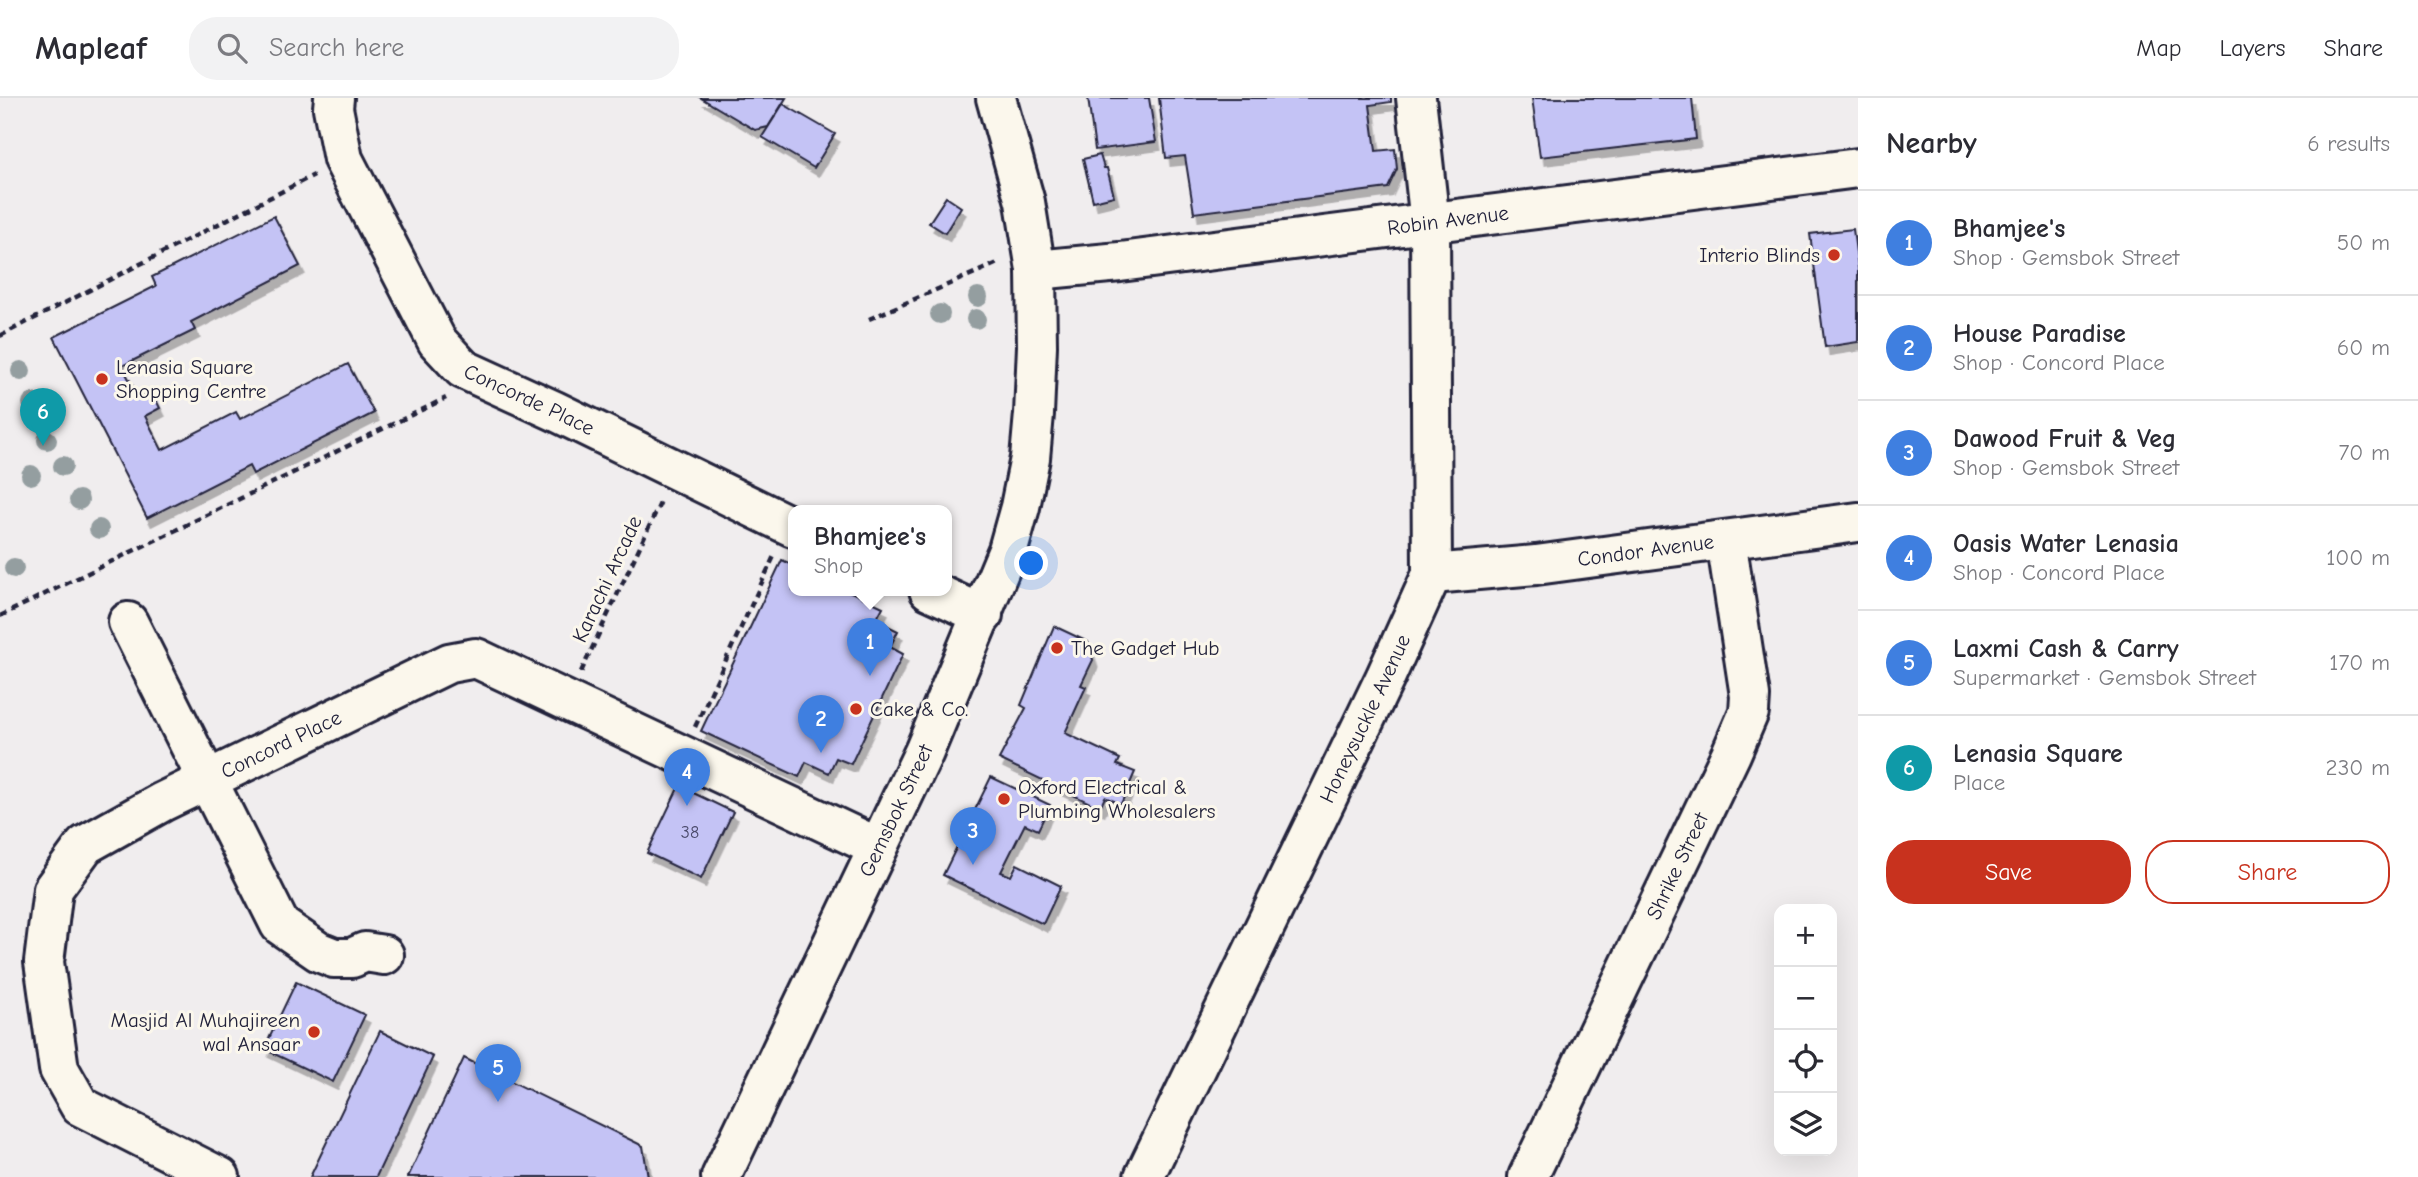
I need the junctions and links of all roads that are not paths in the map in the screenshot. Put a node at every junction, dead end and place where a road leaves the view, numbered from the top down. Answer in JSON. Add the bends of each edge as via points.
{"nodes":[{"id":1,"x":334,"y":98,"type":"edge"},
{"id":2,"x":996,"y":98,"type":"edge"},
{"id":3,"x":1416,"y":98,"type":"edge"},
{"id":4,"x":1858,"y":168,"type":"edge"},
{"id":5,"x":1430,"y":223,"type":"junction"},
{"id":6,"x":1024,"y":264,"type":"junction"},
{"id":7,"x":1858,"y":522,"type":"edge"},
{"id":8,"x":788,"y":525,"type":"edge"},
{"id":9,"x":1726,"y":540,"type":"junction"},
{"id":10,"x":1432,"y":574,"type":"junction"},
{"id":11,"x":942,"y":596,"type":"edge"},
{"id":12,"x":983,"y":615,"type":"junction"},
{"id":13,"x":128,"y":622,"type":"dead end"},
{"id":14,"x":206,"y":781,"type":"junction"},
{"id":15,"x":877,"y":847,"type":"junction"},
{"id":16,"x":384,"y":955,"type":"dead end"},
{"id":17,"x":220,"y":1177,"type":"edge"},
{"id":18,"x":721,"y":1177,"type":"edge"},
{"id":19,"x":1144,"y":1177,"type":"edge"},
{"id":20,"x":1528,"y":1177,"type":"edge"}],
"edges":[{"from":1,"to":8,"type":"street","name":"Concorde Place","via":[[343,159],[437,341],[463,369]]},
{"from":2,"to":6,"type":"street","name":"Gemsbok Street","via":[[1025,202]]},
{"from":3,"to":5,"type":"street","name":"Honeysuckle Avenue"},
{"from":4,"to":5,"type":"street","name":"Robin Avenue"},
{"from":5,"to":6,"type":"street","name":"Robin Avenue","via":[[1134,261]]},
{"from":5,"to":10,"type":"street","name":"Honeysuckle Avenue"},
{"from":6,"to":12,"type":"street","name":"Gemsbok Street","via":[[1037,346],[1030,458],[1008,550]]},
{"from":7,"to":9,"type":"street","name":"Condor Avenue"},
{"from":9,"to":10,"type":"street","name":"Condor Avenue"},
{"from":9,"to":20,"type":"street","name":"Shrike Street","via":[[1749,712]]},
{"from":10,"to":19,"type":"street","name":"Honeysuckle Avenue"},
{"from":11,"to":12,"type":"street"},
{"from":12,"to":15,"type":"street","name":"Gemsbok Street"},
{"from":13,"to":14,"type":"street"},
{"from":14,"to":15,"type":"street","name":"Concord Place","via":[[449,663],[476,658]]},
{"from":14,"to":16,"type":"street","via":[[280,925],[318,952],[334,957],[352,958],[365,952]]},
{"from":14,"to":17,"type":"street","name":"Concord Place","via":[[85,845],[53,889],[44,962],[59,1069],[80,1106]]},
{"from":15,"to":18,"type":"street","name":"Gemsbok Street"}]}
